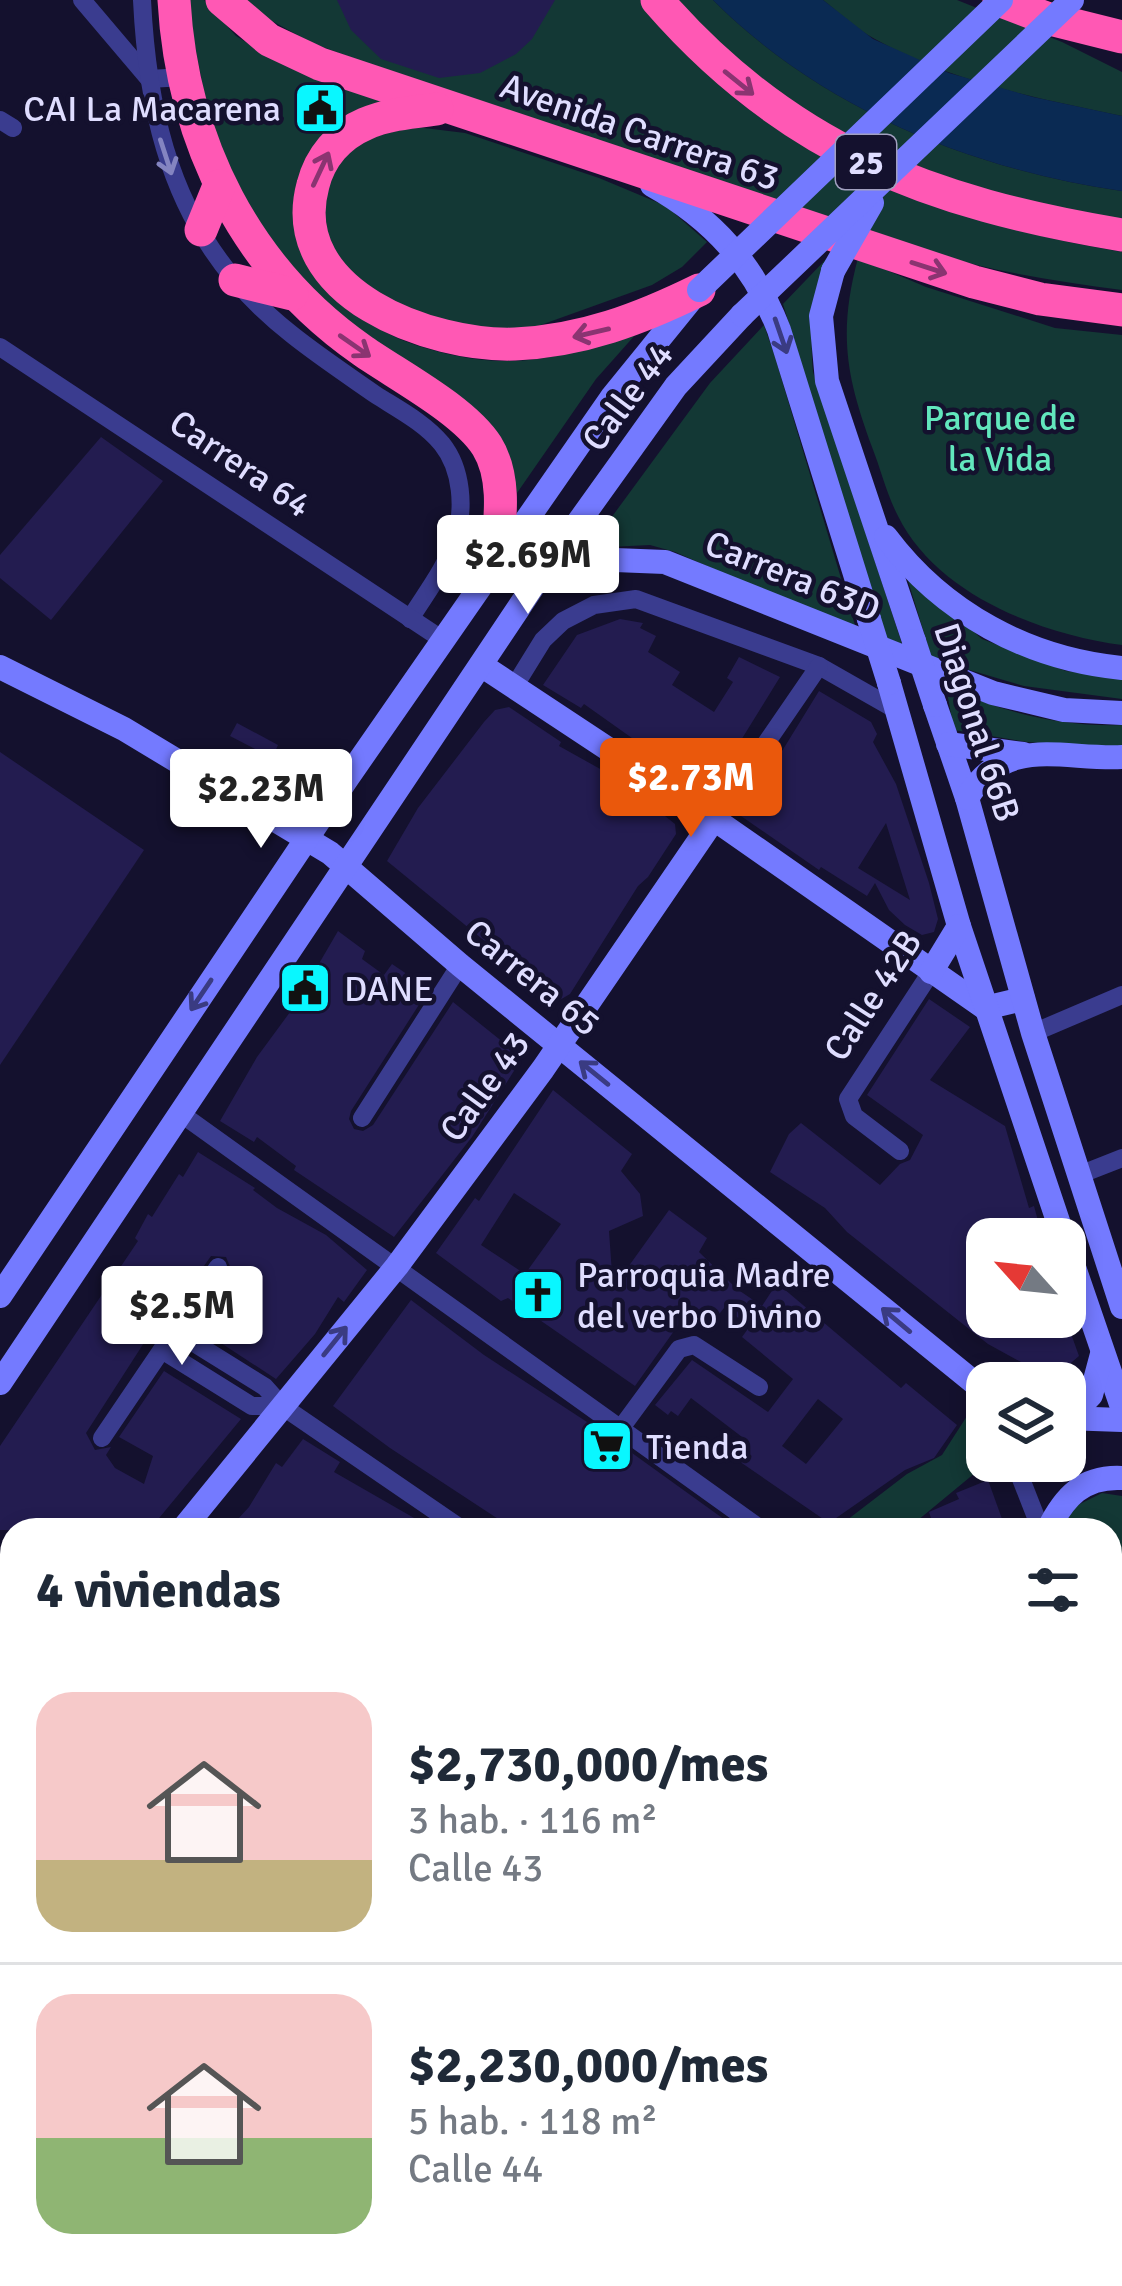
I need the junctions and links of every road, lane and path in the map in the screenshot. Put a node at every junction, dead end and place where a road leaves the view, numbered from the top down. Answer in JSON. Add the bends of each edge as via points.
{"nodes":[{"id":1,"x":82,"y":0,"type":"edge"},
{"id":2,"x":142,"y":0,"type":"edge"},
{"id":3,"x":174,"y":0,"type":"edge"},
{"id":4,"x":222,"y":0,"type":"edge"},
{"id":5,"x":657,"y":0,"type":"edge"},
{"id":6,"x":1000,"y":0,"type":"edge"},
{"id":7,"x":1072,"y":0,"type":"edge"},
{"id":8,"x":1122,"y":37,"type":"edge"},
{"id":9,"x":184,"y":77,"type":"junction"},
{"id":10,"x":149,"y":79,"type":"junction"},
{"id":11,"x":449,"y":108,"type":"junction"},
{"id":12,"x":618,"y":167,"type":"junction"},
{"id":13,"x":893,"y":171,"type":"junction"},
{"id":14,"x":219,"y":186,"type":"junction"},
{"id":15,"x":201,"y":230,"type":"junction"},
{"id":16,"x":1122,"y":235,"type":"edge"},
{"id":17,"x":235,"y":280,"type":"junction"},
{"id":18,"x":699,"y":290,"type":"junction"},
{"id":19,"x":292,"y":294,"type":"junction"},
{"id":20,"x":1116,"y":313,"type":"edge"},
{"id":21,"x":0,"y":346,"type":"edge"},
{"id":22,"x":874,"y":521,"type":"junction"},
{"id":23,"x":496,"y":563,"type":"junction"},
{"id":24,"x":542,"y":573,"type":"junction"},
{"id":25,"x":410,"y":619,"type":"junction"},
{"id":26,"x":443,"y":640,"type":"junction"},
{"id":27,"x":481,"y":665,"type":"junction"},
{"id":28,"x":819,"y":666,"type":"junction"},
{"id":29,"x":0,"y":667,"type":"edge"},
{"id":30,"x":1122,"y":668,"type":"edge"},
{"id":31,"x":514,"y":687,"type":"junction"},
{"id":32,"x":898,"y":711,"type":"junction"},
{"id":33,"x":1122,"y":713,"type":"edge"},
{"id":34,"x":948,"y":744,"type":"junction"},
{"id":35,"x":1025,"y":754,"type":"junction"},
{"id":36,"x":1122,"y":757,"type":"edge"},
{"id":37,"x":967,"y":798,"type":"junction"},
{"id":38,"x":714,"y":819,"type":"junction"},
{"id":39,"x":306,"y":837,"type":"junction"},
{"id":40,"x":348,"y":867,"type":"junction"},
{"id":41,"x":959,"y":926,"type":"junction"},
{"id":42,"x":928,"y":960,"type":"junction"},
{"id":43,"x":460,"y":965,"type":"junction"},
{"id":44,"x":1122,"y":995,"type":"edge"},
{"id":45,"x":1023,"y":999,"type":"junction"},
{"id":46,"x":985,"y":1008,"type":"junction"},
{"id":47,"x":1033,"y":1033,"type":"junction"},
{"id":48,"x":560,"y":1044,"type":"junction"},
{"id":49,"x":180,"y":1113,"type":"junction"},
{"id":50,"x":362,"y":1118,"type":"dead end"},
{"id":51,"x":900,"y":1151,"type":"dead end"},
{"id":52,"x":1122,"y":1158,"type":"edge"},
{"id":53,"x":1079,"y":1175,"type":"junction"},
{"id":54,"x":1057,"y":1218,"type":"edge"},
{"id":55,"x":397,"y":1266,"type":"junction"},
{"id":56,"x":218,"y":1267,"type":"dead end"},
{"id":57,"x":0,"y":1296,"type":"edge"},
{"id":58,"x":1086,"y":1303,"type":"edge"},
{"id":59,"x":1122,"y":1307,"type":"edge"},
{"id":60,"x":175,"y":1331,"type":"junction"},
{"id":61,"x":162,"y":1350,"type":"junction"},
{"id":62,"x":1102,"y":1351,"type":"junction"},
{"id":63,"x":966,"y":1376,"type":"edge"},
{"id":64,"x":0,"y":1383,"type":"edge"},
{"id":65,"x":759,"y":1387,"type":"dead end"},
{"id":66,"x":1086,"y":1403,"type":"edge"},
{"id":67,"x":282,"y":1406,"type":"junction"},
{"id":68,"x":1122,"y":1408,"type":"edge"},
{"id":69,"x":1086,"y":1419,"type":"edge"},
{"id":70,"x":1122,"y":1420,"type":"edge"},
{"id":71,"x":620,"y":1427,"type":"junction"},
{"id":72,"x":102,"y":1438,"type":"dead end"},
{"id":73,"x":1122,"y":1478,"type":"edge"},
{"id":74,"x":1022,"y":1482,"type":"edge"},
{"id":75,"x":201,"y":1518,"type":"edge"},
{"id":76,"x":445,"y":1518,"type":"edge"},
{"id":77,"x":746,"y":1518,"type":"edge"},
{"id":78,"x":1039,"y":1518,"type":"edge"},
{"id":79,"x":1052,"y":1518,"type":"edge"}],
"edges":[{"from":1,"to":10,"type":"street"},
{"from":2,"to":10,"type":"street"},
{"from":3,"to":9,"type":"highway"},
{"from":4,"to":11,"type":"highway","name":"Avenida Carrera 63","number":"25","via":[[287,50]]},
{"from":5,"to":16,"type":"highway","name":"Avenida Carrera 63","number":"25","one_way":true,"via":[[723,71],[830,145],[964,201]]},
{"from":6,"to":8,"type":"highway"},
{"from":6,"to":18,"type":"main road","name":"Calle 44","bridge":true},
{"from":7,"to":13,"type":"main road","name":"Calle 44","bridge":true},
{"from":9,"to":10,"type":"street"},
{"from":9,"to":14,"type":"highway"},
{"from":10,"to":15,"type":"street","one_way":true,"via":[[163,148]]},
{"from":11,"to":12,"type":"highway","name":"Avenida Carrera 63","number":"25"},
{"from":18,"to":11,"type":"highway","one_way":true,"via":[[611,328],[516,344],[425,331],[368,304],[323,259],[310,212],[314,179],[340,139],[365,124]]},
{"from":12,"to":20,"type":"highway","name":"Avenida Carrera 63","number":"25","one_way":true,"via":[[974,282]]},
{"from":12,"to":32,"type":"main road","name":"Diagonal 66B","one_way":true,"bridge":true,"via":[[696,212],[761,288]]},
{"from":13,"to":22,"type":"main road","name":"Diagonal 66B","bridge":true,"via":[[833,272],[821,316],[822,359]]},
{"from":13,"to":24,"type":"main road","name":"Calle 44","bridge":true,"via":[[676,386]]},
{"from":14,"to":15,"type":"highway"},
{"from":14,"to":19,"type":"highway"},
{"from":15,"to":17,"type":"street"},
{"from":17,"to":19,"type":"highway"},
{"from":17,"to":25,"type":"street","via":[[280,326],[427,429],[449,455],[460,483],[456,538]]},
{"from":18,"to":23,"type":"main road","name":"Calle 44"},
{"from":19,"to":23,"type":"highway","one_way":true,"via":[[486,445],[499,482]]},
{"from":21,"to":25,"type":"street","name":"Carrera 64"},
{"from":22,"to":30,"type":"main road","via":[[926,581],[992,630],[1041,652]]},
{"from":22,"to":34,"type":"main road","name":"Diagonal 66B","bridge":true},
{"from":23,"to":26,"type":"main road","name":"Calle 44"},
{"from":24,"to":27,"type":"main road","name":"Calle 44"},
{"from":24,"to":33,"type":"main road","name":"Carrera 63D","via":[[615,560],[665,562],[1030,704]]},
{"from":25,"to":26,"type":"street","name":"Carrera 64"},
{"from":26,"to":39,"type":"main road","name":"Calle 44"},
{"from":27,"to":31,"type":"main road"},
{"from":27,"to":40,"type":"main road","name":"Calle 44"},
{"from":28,"to":31,"type":"street","name":"Carrera 63D","via":[[636,599],[594,605],[563,621]]},
{"from":28,"to":32,"type":"street","name":"Carrera 63D"},
{"from":28,"to":38,"type":"street","name":"Calle 43"},
{"from":29,"to":39,"type":"main road","name":"Carrera 65","via":[[124,729]]},
{"from":31,"to":38,"type":"main road"},
{"from":32,"to":41,"type":"main road","name":"Diagonal 66B"},
{"from":34,"to":35,"type":"main road"},
{"from":34,"to":37,"type":"main road","name":"Diagonal 66B"},
{"from":35,"to":36,"type":"main road"},
{"from":35,"to":37,"type":"main road","via":[[987,772]]},
{"from":37,"to":45,"type":"main road","name":"Diagonal 66B"},
{"from":38,"to":42,"type":"main road"},
{"from":38,"to":48,"type":"main road","name":"Calle 43"},
{"from":39,"to":40,"type":"main road","name":"Carrera 65"},
{"from":39,"to":57,"type":"main road","name":"Calle 44","one_way":true},
{"from":40,"to":43,"type":"main road","name":"Carrera 65"},
{"from":40,"to":49,"type":"main road","name":"Calle 44"},
{"from":41,"to":42,"type":"main road","name":"Calle 42B"},
{"from":41,"to":46,"type":"main road","name":"Diagonal 66B"},
{"from":42,"to":46,"type":"main road"},
{"from":42,"to":51,"type":"street","name":"Calle 42B","via":[[848,1099],[854,1116]]},
{"from":43,"to":48,"type":"main road","name":"Carrera 65"},
{"from":43,"to":50,"type":"street"},
{"from":44,"to":47,"type":"street"},
{"from":45,"to":46,"type":"main road"},
{"from":45,"to":47,"type":"main road","name":"Diagonal 66B"},
{"from":46,"to":54,"type":"main road","name":"Diagonal 66B"},
{"from":47,"to":53,"type":"main road","name":"Diagonal 66B"},
{"from":48,"to":55,"type":"main road","name":"Calle 43"},
{"from":63,"to":48,"type":"main road","name":"Carrera 65","one_way":true},
{"from":49,"to":55,"type":"street"},
{"from":49,"to":64,"type":"main road","name":"Calle 44"},
{"from":52,"to":53,"type":"street"},
{"from":53,"to":59,"type":"main road","name":"Diagonal 66B"},
{"from":67,"to":55,"type":"main road","name":"Calle 43","one_way":true},
{"from":55,"to":71,"type":"street"},
{"from":56,"to":60,"type":"street"},
{"from":58,"to":62,"type":"main road","name":"Diagonal 66B"},
{"from":60,"to":61,"type":"street"},
{"from":60,"to":67,"type":"street"},
{"from":61,"to":67,"type":"street","via":[[252,1406]]},
{"from":61,"to":72,"type":"street"},
{"from":62,"to":66,"type":"main road"},
{"from":62,"to":68,"type":"main road","name":"Diagonal 66B"},
{"from":65,"to":71,"type":"street","via":[[686,1346]]},
{"from":67,"to":75,"type":"main road","name":"Calle 43"},
{"from":67,"to":76,"type":"street"},
{"from":69,"to":70,"type":"main road"},
{"from":71,"to":77,"type":"street"},
{"from":73,"to":79,"type":"main road","via":[[1077,1488]]},
{"from":74,"to":78,"type":"street"}]}
